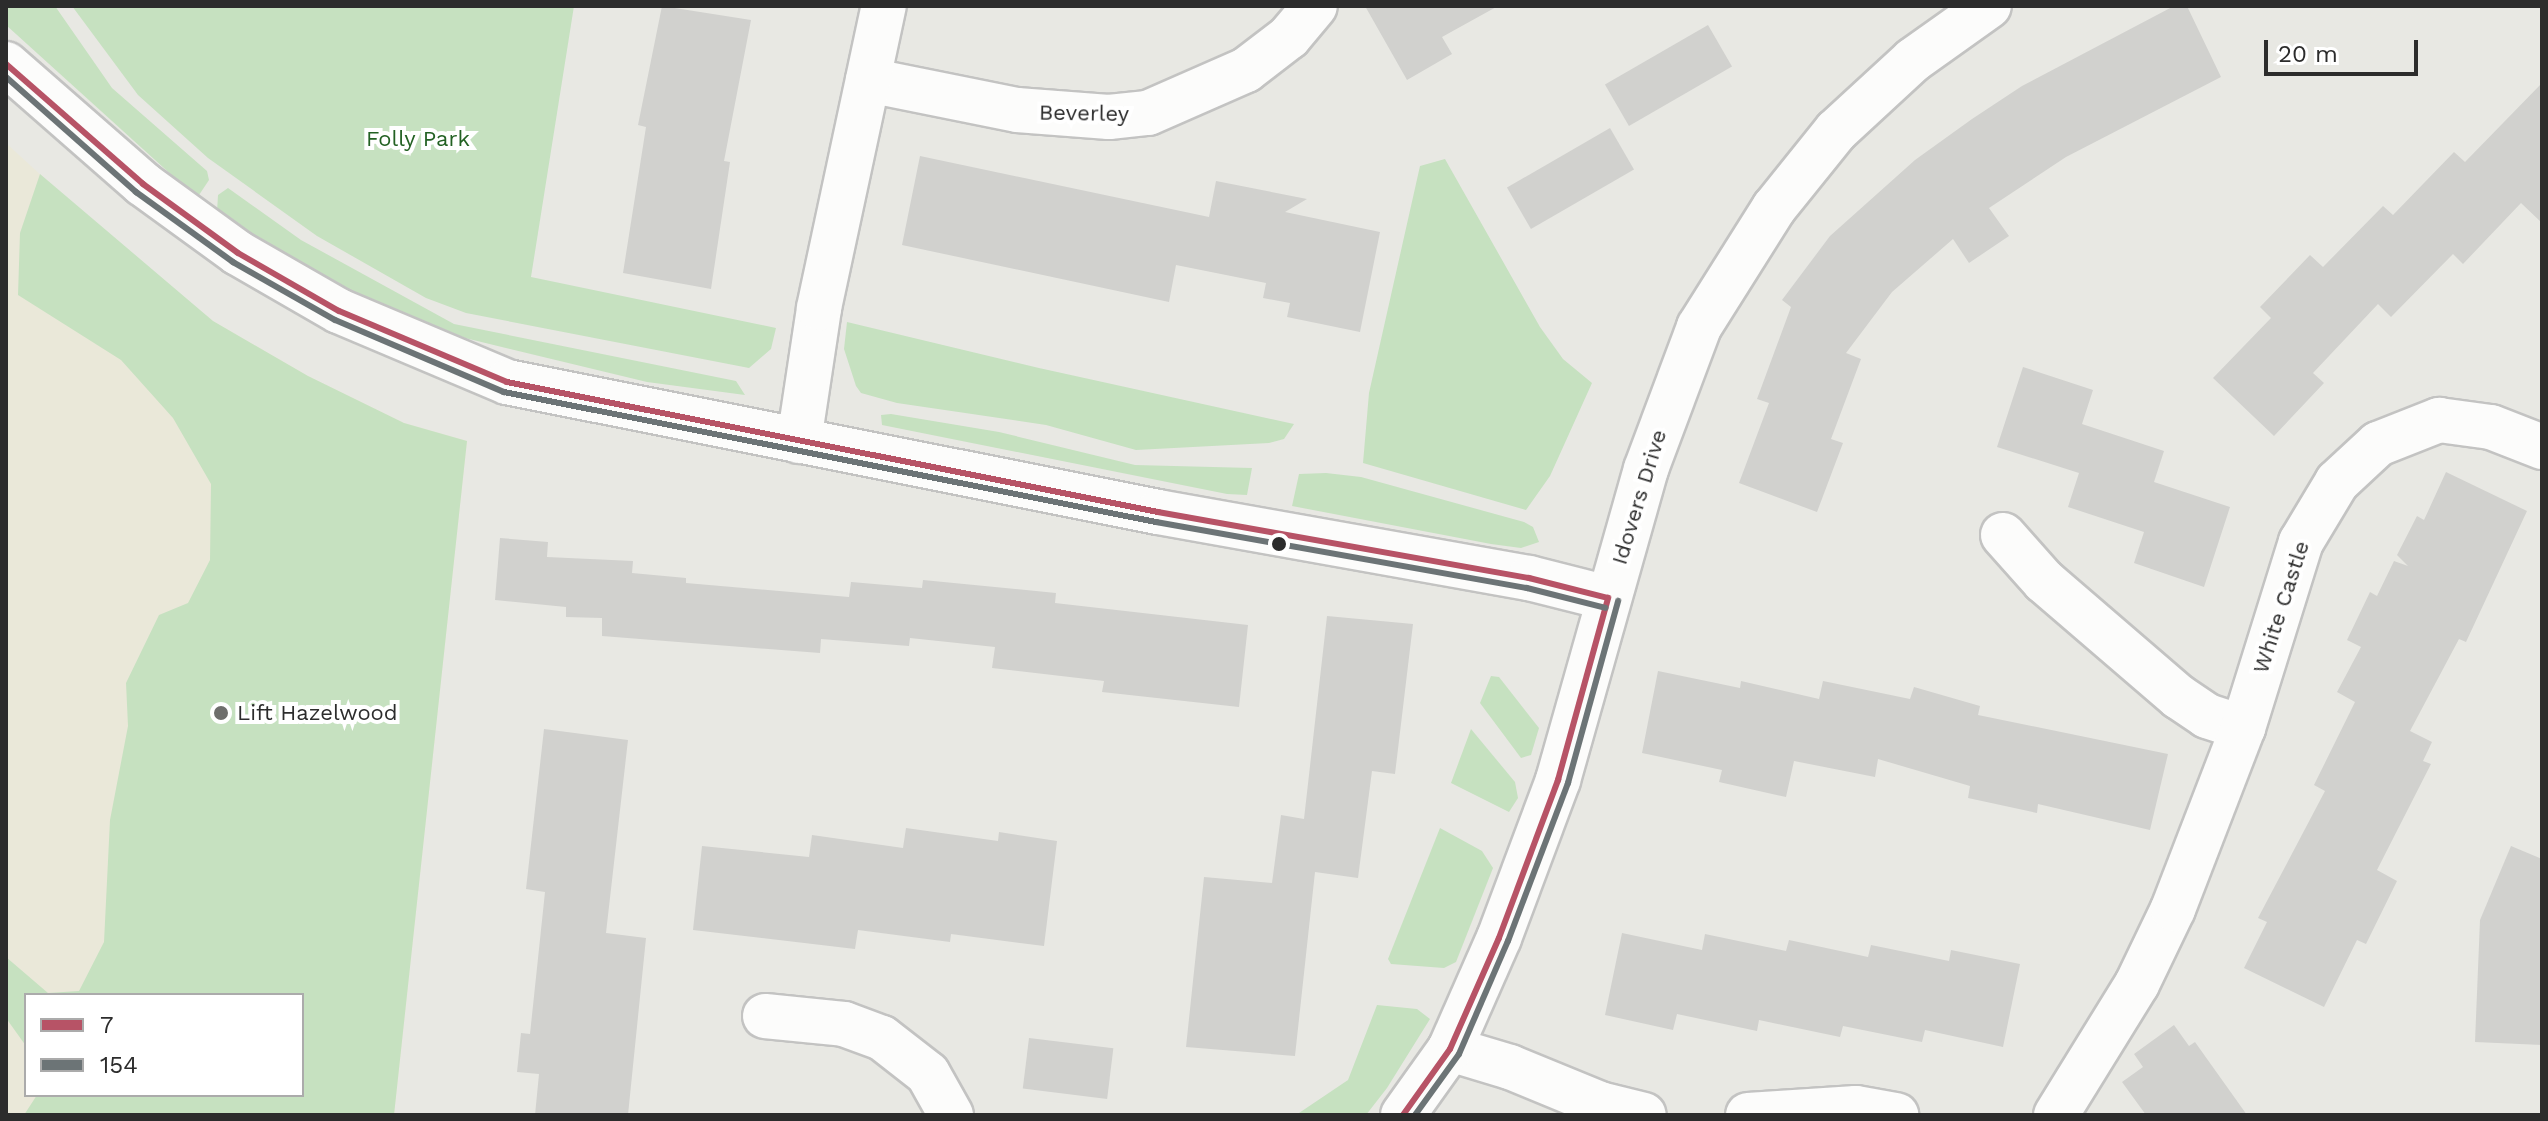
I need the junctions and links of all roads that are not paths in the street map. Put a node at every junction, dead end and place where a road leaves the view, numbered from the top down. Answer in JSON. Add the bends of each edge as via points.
{"nodes":[{"id":1,"x":884,"y":6,"type":"edge"},
{"id":2,"x":1315,"y":6,"type":"edge"},
{"id":3,"x":1989,"y":6,"type":"edge"},
{"id":4,"x":6,"y":64,"type":"edge"},
{"id":5,"x":868,"y":80,"type":"junction"},
{"id":6,"x":799,"y":441,"type":"junction"},
{"id":7,"x":2542,"y":447,"type":"edge"},
{"id":8,"x":2003,"y":535,"type":"dead end"},
{"id":9,"x":1608,"y":598,"type":"junction"},
{"id":10,"x":2243,"y":728,"type":"junction"},
{"id":11,"x":765,"y":1016,"type":"dead end"},
{"id":12,"x":1450,"y":1049,"type":"junction"},
{"id":13,"x":951,"y":1115,"type":"edge"},
{"id":14,"x":1403,"y":1115,"type":"edge"},
{"id":15,"x":1644,"y":1115,"type":"edge"},
{"id":16,"x":1748,"y":1115,"type":"edge"},
{"id":17,"x":1896,"y":1115,"type":"edge"},
{"id":18,"x":2056,"y":1115,"type":"edge"}],
"edges":[{"from":1,"to":5,"type":"street"},
{"from":2,"to":5,"type":"street","name":"Beverley","via":[[1289,37],[1246,70],[1148,113],[1109,117],[1017,110]]},
{"from":3,"to":9,"type":"street","name":"Idovers Drive","via":[[1868,98],[1802,172],[1741,257],[1699,327],[1672,396]]},
{"from":4,"to":6,"type":"street","via":[[189,219],[339,311],[507,382]]},
{"from":5,"to":6,"type":"street","via":[[819,308]]},
{"from":6,"to":9,"type":"street","via":[[1529,578]]},
{"from":7,"to":10,"type":"street","name":"White Castle","via":[[2491,427],[2439,420],[2378,444],[2358,462],[2337,482],[2301,542]]},
{"from":8,"to":10,"type":"street","via":[[2044,581],[2179,697],[2207,716]]},
{"from":9,"to":12,"type":"street","name":"Idovers Drive","via":[[1558,780],[1499,938]]},
{"from":10,"to":18,"type":"street","name":"White Castle","via":[[2173,909],[2137,984]]},
{"from":11,"to":13,"type":"street","via":[[844,1024],[882,1038],[928,1074]]},
{"from":12,"to":14,"type":"street","name":"Idovers Drive"},
{"from":12,"to":15,"type":"street"},
{"from":16,"to":17,"type":"street","via":[[1856,1108]]}]}
